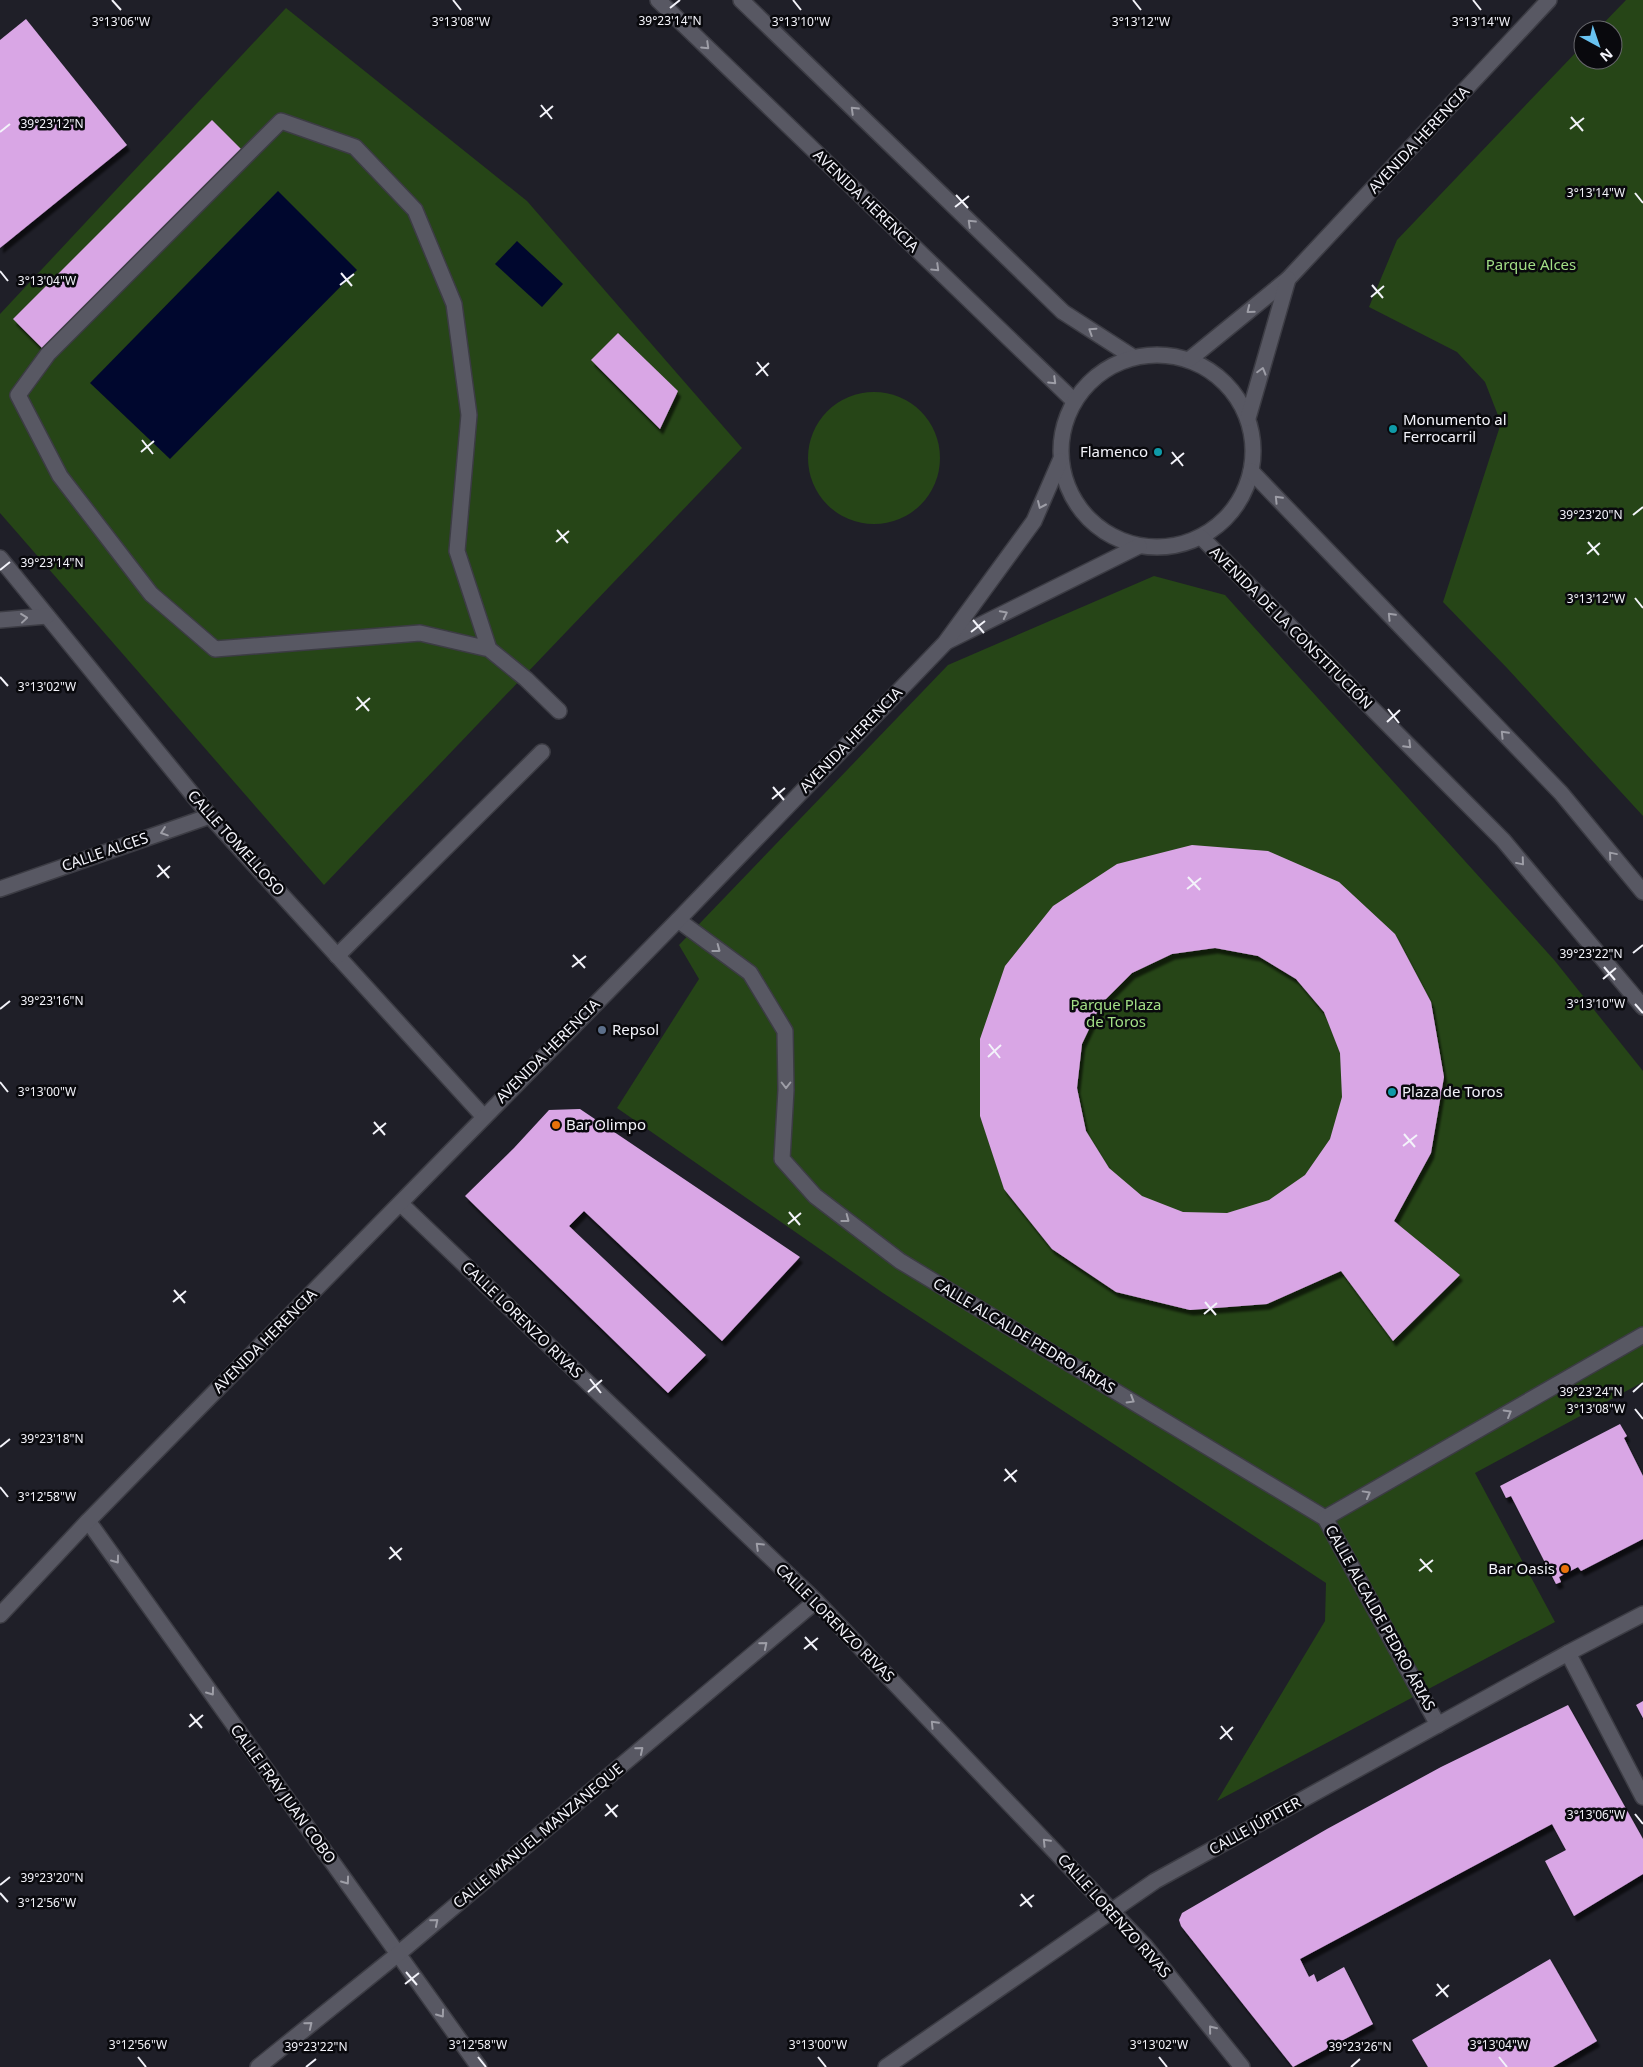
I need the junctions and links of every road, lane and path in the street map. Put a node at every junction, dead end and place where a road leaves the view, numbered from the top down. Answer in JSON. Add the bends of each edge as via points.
{"nodes":[{"id":1,"x":658,"y":0,"type":"edge"},
{"id":2,"x":741,"y":0,"type":"edge"},
{"id":3,"x":1549,"y":0,"type":"edge"},
{"id":4,"x":1288,"y":279,"type":"junction"},
{"id":5,"x":1133,"y":357,"type":"junction"},
{"id":6,"x":1190,"y":360,"type":"junction"},
{"id":7,"x":1074,"y":401,"type":"junction"},
{"id":8,"x":1248,"y":418,"type":"junction"},
{"id":9,"x":1060,"y":461,"type":"junction"},
{"id":10,"x":1251,"y":471,"type":"junction"},
{"id":11,"x":1201,"y":537,"type":"junction"},
{"id":12,"x":1139,"y":546,"type":"junction"},
{"id":13,"x":0,"y":558,"type":"edge"},
{"id":14,"x":47,"y":616,"type":"junction"},
{"id":15,"x":0,"y":620,"type":"edge"},
{"id":16,"x":945,"y":643,"type":"junction"},
{"id":17,"x":490,"y":650,"type":"junction"},
{"id":18,"x":559,"y":711,"type":"dead end"},
{"id":19,"x":542,"y":752,"type":"dead end"},
{"id":20,"x":210,"y":816,"type":"junction"},
{"id":21,"x":0,"y":889,"type":"edge"},
{"id":22,"x":1643,"y":892,"type":"edge"},
{"id":23,"x":678,"y":920,"type":"junction"},
{"id":24,"x":337,"y":956,"type":"junction"},
{"id":25,"x":1643,"y":1007,"type":"edge"},
{"id":26,"x":484,"y":1117,"type":"junction"},
{"id":27,"x":400,"y":1204,"type":"junction"},
{"id":28,"x":1643,"y":1335,"type":"edge"},
{"id":29,"x":1325,"y":1518,"type":"junction"},
{"id":30,"x":88,"y":1521,"type":"junction"},
{"id":31,"x":816,"y":1601,"type":"junction"},
{"id":32,"x":1643,"y":1614,"type":"edge"},
{"id":33,"x":0,"y":1615,"type":"edge"},
{"id":34,"x":1568,"y":1654,"type":"junction"},
{"id":35,"x":1438,"y":1725,"type":"junction"},
{"id":36,"x":1643,"y":1797,"type":"edge"},
{"id":37,"x":1111,"y":1910,"type":"junction"},
{"id":38,"x":398,"y":1954,"type":"junction"},
{"id":39,"x":258,"y":2067,"type":"edge"},
{"id":40,"x":479,"y":2067,"type":"edge"},
{"id":41,"x":886,"y":2067,"type":"edge"},
{"id":42,"x":1242,"y":2067,"type":"edge"}],
"edges":[{"from":1,"to":7,"type":"street","name":"AVENIDA HERENCIA","one_way":true},
{"from":5,"to":2,"type":"street","one_way":true,"via":[[1063,312]]},
{"from":3,"to":4,"type":"street","name":"AVENIDA HERENCIA"},
{"from":4,"to":6,"type":"street","name":"AVENIDA HERENCIA","one_way":true},
{"from":8,"to":4,"type":"street","name":"AVENIDA HERENCIA","one_way":true},
{"from":5,"to":6,"type":"street","name":"AVENIDA HERENCIA","via":[[1161,354]]},
{"from":5,"to":7,"type":"street","name":"AVENIDA HERENCIA","via":[[1099,373]]},
{"from":6,"to":8,"type":"street","name":"AVENIDA HERENCIA","via":[[1214,373],[1235,393]]},
{"from":7,"to":9,"type":"street","name":"AVENIDA HERENCIA","via":[[1062,430]]},
{"from":8,"to":10,"type":"street","name":"AVENIDA HERENCIA","via":[[1253,444]]},
{"from":9,"to":12,"type":"street","name":"AVENIDA HERENCIA","via":[[1069,491],[1086,517],[1110,536]]},
{"from":9,"to":16,"type":"street","name":"AVENIDA HERENCIA","one_way":true,"via":[[1034,521]]},
{"from":10,"to":11,"type":"street","name":"AVENIDA HERENCIA","via":[[1241,498],[1224,520]]},
{"from":22,"to":10,"type":"street","one_way":true,"via":[[1561,793]]},
{"from":11,"to":12,"type":"street","name":"AVENIDA HERENCIA","via":[[1174,546]]},
{"from":11,"to":25,"type":"street","name":"AVENIDA DE LA CONSTITUCIÓN","one_way":true,"via":[[1503,840]]},
{"from":16,"to":12,"type":"street","one_way":true},
{"from":13,"to":14,"type":"street","name":"CALLE TOMELLOSO"},
{"from":15,"to":14,"type":"street","one_way":true},
{"from":14,"to":20,"type":"street","name":"CALLE TOMELLOSO"},
{"from":16,"to":23,"type":"street","name":"AVENIDA HERENCIA"},
{"from":17,"to":17,"type":"street","via":[[457,551],[469,415],[454,304],[415,210],[355,147],[281,121],[48,354],[18,395],[60,476],[151,594],[215,649],[420,633]]},
{"from":17,"to":18,"type":"street"},
{"from":19,"to":24,"type":"street"},
{"from":20,"to":21,"type":"street","name":"CALLE ALCES","one_way":true},
{"from":20,"to":24,"type":"street","name":"CALLE TOMELLOSO"},
{"from":23,"to":26,"type":"street","name":"AVENIDA HERENCIA"},
{"from":23,"to":29,"type":"street","name":"CALLE ALCALDE PEDRO ÁRIAS","one_way":true,"via":[[750,973],[785,1031],[782,1159],[815,1196],[900,1260]]},
{"from":24,"to":26,"type":"street","name":"CALLE TOMELLOSO"},
{"from":26,"to":27,"type":"street","name":"AVENIDA HERENCIA"},
{"from":27,"to":30,"type":"street","name":"AVENIDA HERENCIA"},
{"from":31,"to":27,"type":"street","name":"CALLE LORENZO RIVAS","one_way":true},
{"from":29,"to":28,"type":"street","one_way":true},
{"from":29,"to":35,"type":"street","name":"CALLE ALCALDE PEDRO ÁRIAS"},
{"from":30,"to":33,"type":"street","name":"AVENIDA HERENCIA"},
{"from":30,"to":38,"type":"street","name":"CALLE FRAY JUAN COBO","one_way":true},
{"from":37,"to":31,"type":"street","name":"CALLE LORENZO RIVAS","one_way":true},
{"from":38,"to":31,"type":"street","name":"CALLE MANUEL MANZANEQUE","one_way":true},
{"from":32,"to":34,"type":"street","name":"CALLE JÚPITER"},
{"from":34,"to":35,"type":"street","name":"CALLE JÚPITER"},
{"from":34,"to":36,"type":"street"},
{"from":35,"to":37,"type":"street","name":"CALLE JÚPITER","via":[[1156,1881]]},
{"from":37,"to":41,"type":"street","name":"CALLE JÚPITER"},
{"from":42,"to":37,"type":"street","name":"CALLE LORENZO RIVAS","one_way":true,"via":[[1145,1946]]},
{"from":39,"to":38,"type":"street","name":"CALLE MANUEL MANZANEQUE","one_way":true},
{"from":38,"to":40,"type":"street","name":"CALLE FRAY JUAN COBO","one_way":true}]}
